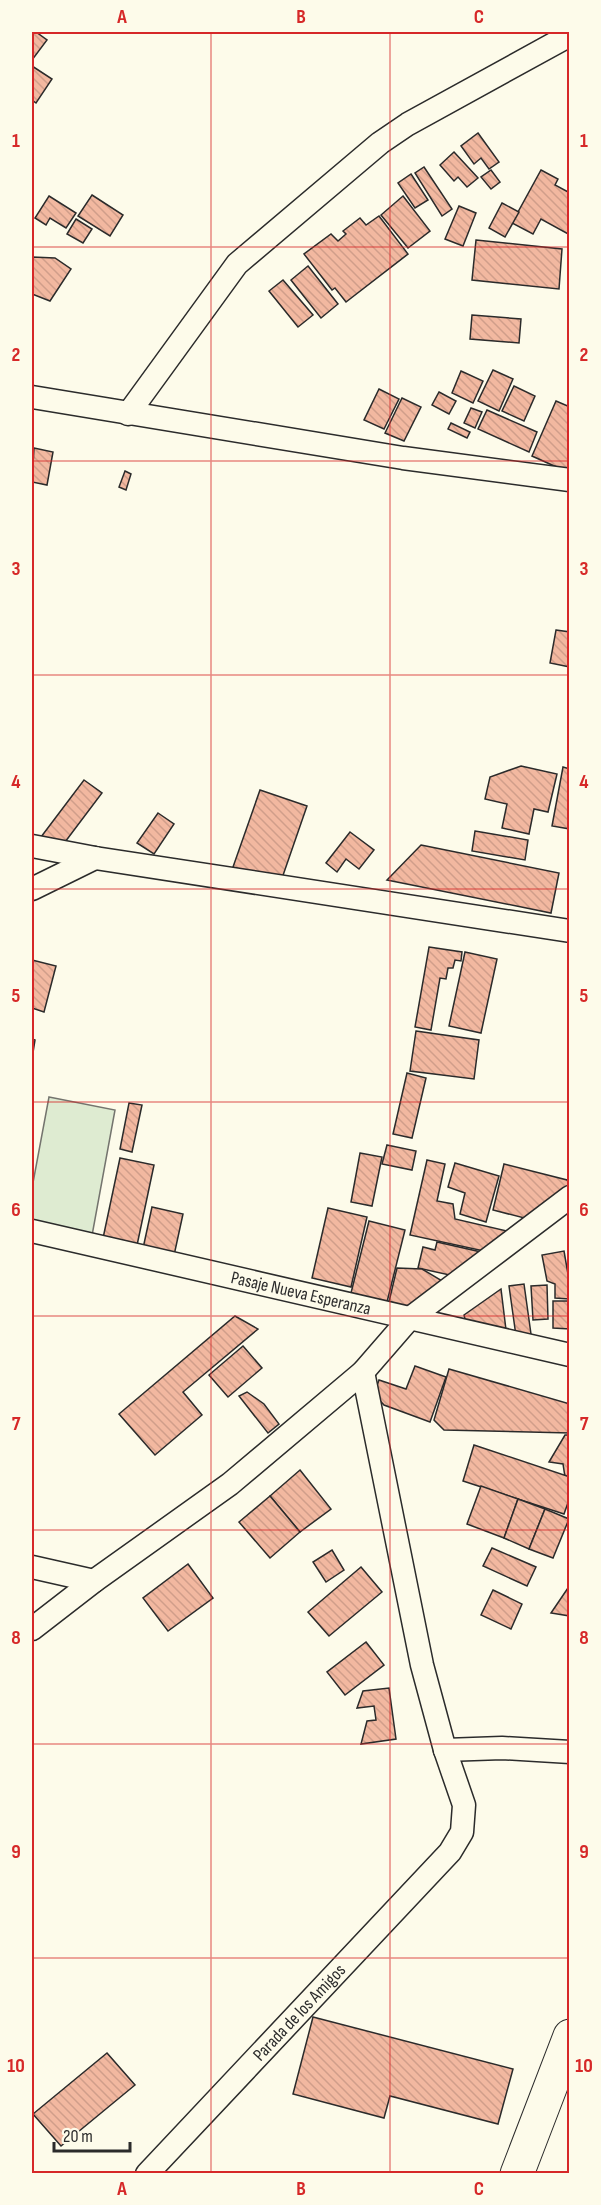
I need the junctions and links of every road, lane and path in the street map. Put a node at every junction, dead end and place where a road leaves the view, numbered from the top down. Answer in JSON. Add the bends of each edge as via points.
{"nodes":[{"id":1,"x":570,"y":35,"type":"edge"},
{"id":2,"x":32,"y":397,"type":"edge"},
{"id":3,"x":128,"y":414,"type":"junction"},
{"id":4,"x":570,"y":480,"type":"edge"},
{"id":5,"x":32,"y":846,"type":"edge"},
{"id":6,"x":95,"y":858,"type":"junction"},
{"id":7,"x":32,"y":889,"type":"edge"},
{"id":8,"x":563,"y":924,"type":"edge"},
{"id":9,"x":570,"y":1197,"type":"edge"},
{"id":10,"x":32,"y":1231,"type":"edge"},
{"id":11,"x":410,"y":1319,"type":"junction"},
{"id":12,"x":570,"y":1355,"type":"edge"},
{"id":13,"x":363,"y":1372,"type":"junction"},
{"id":14,"x":32,"y":1567,"type":"edge"},
{"id":15,"x":94,"y":1581,"type":"junction"},
{"id":16,"x":32,"y":1629,"type":"edge"},
{"id":17,"x":446,"y":1750,"type":"junction"},
{"id":18,"x":570,"y":1752,"type":"edge"},
{"id":19,"x":570,"y":2036,"type":"edge"},
{"id":20,"x":147,"y":2174,"type":"edge"},
{"id":21,"x":517,"y":2174,"type":"edge"}],
"edges":[{"from":1,"to":3,"type":"street","via":[[380,143],[237,264]]},
{"from":2,"to":3,"type":"street"},
{"from":3,"to":4,"type":"street"},
{"from":5,"to":6,"type":"street"},
{"from":6,"to":7,"type":"street"},
{"from":6,"to":8,"type":"street"},
{"from":9,"to":11,"type":"street"},
{"from":10,"to":11,"type":"street","name":"Pasaje Nueva Esperanza"},
{"from":11,"to":12,"type":"street","name":"Pasaje Nueva Esperanza"},
{"from":11,"to":13,"type":"street"},
{"from":13,"to":15,"type":"street","via":[[230,1485]]},
{"from":13,"to":17,"type":"street","name":"Parada de los Amigos","via":[[422,1665]]},
{"from":14,"to":15,"type":"street"},
{"from":15,"to":16,"type":"street"},
{"from":17,"to":18,"type":"street"},
{"from":17,"to":20,"type":"street","name":"Parada de los Amigos","via":[[464,1805],[462,1832],[450,1852]]},
{"from":19,"to":21,"type":"main road"}]}
